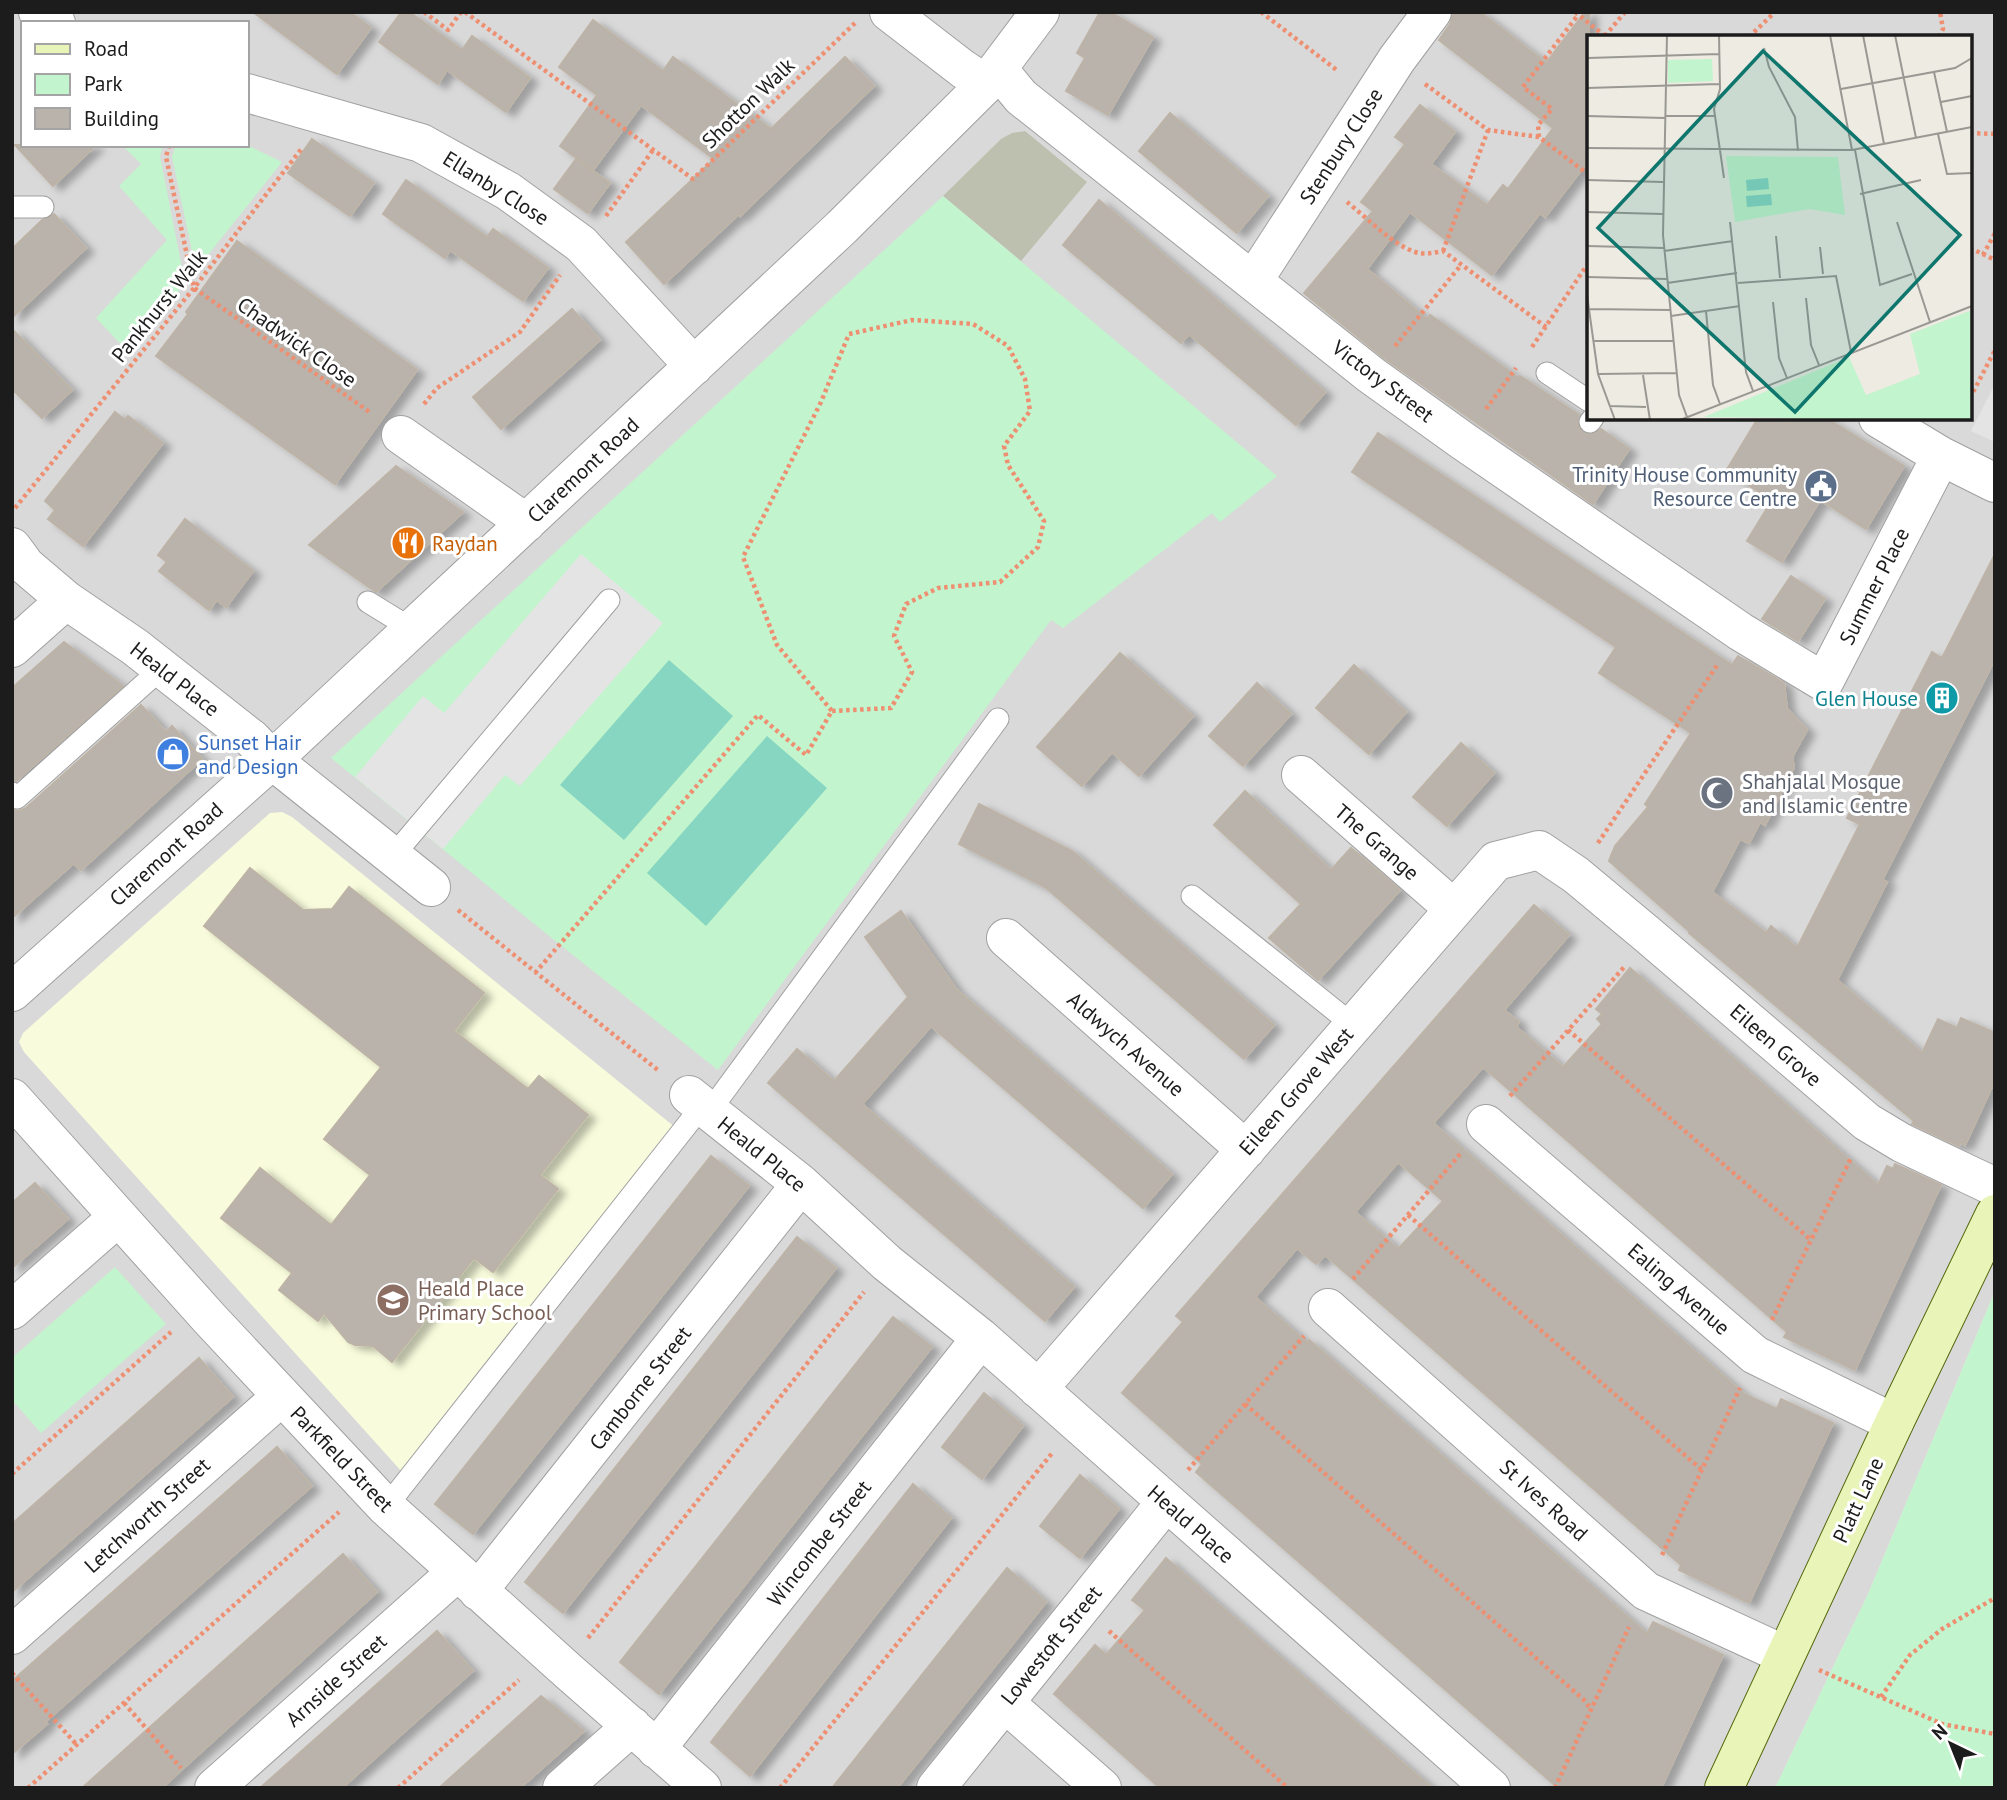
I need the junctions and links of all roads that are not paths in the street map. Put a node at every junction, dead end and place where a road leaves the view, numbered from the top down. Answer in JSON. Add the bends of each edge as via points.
{"nodes":[{"id":1,"x":38,"y":12,"type":"edge"},
{"id":2,"x":1040,"y":12,"type":"edge"},
{"id":3,"x":1432,"y":12,"type":"edge"},
{"id":4,"x":884,"y":14,"type":"edge"},
{"id":5,"x":54,"y":21,"type":"edge"},
{"id":6,"x":992,"y":76,"type":"junction"},
{"id":7,"x":248,"y":93,"type":"edge"},
{"id":8,"x":12,"y":207,"type":"edge"},
{"id":9,"x":43,"y":207,"type":"dead end"},
{"id":10,"x":1253,"y":281,"type":"junction"},
{"id":11,"x":694,"y":366,"type":"junction"},
{"id":12,"x":1547,"y":373,"type":"dead end"},
{"id":13,"x":1587,"y":400,"type":"edge"},
{"id":14,"x":1881,"y":420,"type":"edge"},
{"id":15,"x":392,"y":428,"type":"road end"},
{"id":16,"x":1941,"y":456,"type":"junction"},
{"id":17,"x":1995,"y":483,"type":"edge"},
{"id":18,"x":526,"y":523,"type":"junction"},
{"id":19,"x":12,"y":547,"type":"edge"},
{"id":20,"x":66,"y":600,"type":"junction"},
{"id":21,"x":609,"y":600,"type":"dead end"},
{"id":22,"x":368,"y":602,"type":"dead end"},
{"id":23,"x":412,"y":629,"type":"junction"},
{"id":24,"x":12,"y":648,"type":"edge"},
{"id":25,"x":1791,"y":662,"type":"joint"},
{"id":26,"x":162,"y":668,"type":"junction"},
{"id":27,"x":998,"y":719,"type":"dead end"},
{"id":28,"x":272,"y":760,"type":"junction"},
{"id":29,"x":1301,"y":775,"type":"dead end"},
{"id":30,"x":12,"y":793,"type":"edge"},
{"id":31,"x":393,"y":856,"type":"junction"},
{"id":32,"x":1576,"y":875,"type":"joint"},
{"id":33,"x":431,"y":887,"type":"road end"},
{"id":34,"x":1192,"y":896,"type":"dead end"},
{"id":35,"x":1453,"y":908,"type":"junction"},
{"id":36,"x":1006,"y":938,"type":"dead end"},
{"id":37,"x":12,"y":992,"type":"edge"},
{"id":38,"x":1353,"y":1025,"type":"junction"},
{"id":39,"x":12,"y":1098,"type":"edge"},
{"id":40,"x":700,"y":1104,"type":"junction"},
{"id":41,"x":1486,"y":1124,"type":"road end"},
{"id":42,"x":1246,"y":1150,"type":"junction"},
{"id":43,"x":801,"y":1184,"type":"junction"},
{"id":44,"x":1995,"y":1187,"type":"edge"},
{"id":45,"x":1995,"y":1214,"type":"edge"},
{"id":46,"x":118,"y":1217,"type":"junction"},
{"id":47,"x":1328,"y":1308,"type":"road end"},
{"id":48,"x":12,"y":1310,"type":"edge"},
{"id":49,"x":981,"y":1338,"type":"junction"},
{"id":50,"x":1038,"y":1389,"type":"junction"},
{"id":51,"x":282,"y":1396,"type":"junction"},
{"id":52,"x":1894,"y":1423,"type":"junction"},
{"id":53,"x":377,"y":1496,"type":"junction"},
{"id":54,"x":1164,"y":1501,"type":"junction"},
{"id":55,"x":468,"y":1582,"type":"junction"},
{"id":56,"x":12,"y":1635,"type":"edge"},
{"id":57,"x":1785,"y":1656,"type":"junction"},
{"id":58,"x":1005,"y":1703,"type":"junction"},
{"id":59,"x":644,"y":1738,"type":"junction"},
{"id":60,"x":214,"y":1788,"type":"edge"},
{"id":61,"x":562,"y":1788,"type":"edge"},
{"id":62,"x":702,"y":1788,"type":"edge"},
{"id":63,"x":936,"y":1788,"type":"edge"},
{"id":64,"x":1102,"y":1788,"type":"edge"},
{"id":65,"x":1491,"y":1788,"type":"edge"},
{"id":66,"x":1724,"y":1788,"type":"edge"}],
"edges":[{"from":1,"to":5,"type":"street"},
{"from":2,"to":6,"type":"street","name":"Claremont Road"},
{"from":3,"to":10,"type":"street","name":"Stenbury Close"},
{"from":4,"to":6,"type":"street","name":"Victory Street","via":[[963,69]]},
{"from":6,"to":10,"type":"street","name":"Victory Street"},
{"from":6,"to":11,"type":"street","name":"Claremont Road","via":[[842,227]]},
{"from":7,"to":11,"type":"street","name":"Ellanby Close","via":[[421,143],[508,191],[581,244]]},
{"from":8,"to":9,"type":"lane"},
{"from":10,"to":25,"type":"street","name":"Victory Street","via":[[1371,375],[1548,486],[1741,632]]},
{"from":11,"to":18,"type":"street","name":"Claremont Road"},
{"from":12,"to":13,"type":"lane"},
{"from":14,"to":16,"type":"street"},
{"from":15,"to":18,"type":"street"},
{"from":16,"to":17,"type":"street"},
{"from":16,"to":25,"type":"street","name":"Summer Place","via":[[1824,682]]},
{"from":18,"to":23,"type":"street","name":"Claremont Road"},
{"from":19,"to":20,"type":"street","name":"Heald Place","via":[[26,566]]},
{"from":20,"to":24,"type":"street"},
{"from":20,"to":26,"type":"street","name":"Heald Place"},
{"from":21,"to":31,"type":"lane"},
{"from":22,"to":23,"type":"lane"},
{"from":23,"to":28,"type":"street","name":"Claremont Road"},
{"from":26,"to":28,"type":"street","name":"Heald Place"},
{"from":26,"to":30,"type":"lane","via":[[17,798]]},
{"from":27,"to":40,"type":"lane"},
{"from":28,"to":31,"type":"street","name":"Heald Place"},
{"from":28,"to":37,"type":"street","name":"Claremont Road"},
{"from":29,"to":35,"type":"street","name":"The Grange"},
{"from":31,"to":33,"type":"street","name":"Heald Place"},
{"from":32,"to":35,"type":"street","name":"Eileen Grove West","via":[[1539,850],[1496,860]]},
{"from":32,"to":44,"type":"street","name":"Eileen Grove","via":[[1867,1122]]},
{"from":34,"to":38,"type":"lane"},
{"from":35,"to":38,"type":"street","name":"Eileen Grove West"},
{"from":36,"to":42,"type":"street","name":"Aldwych Avenue"},
{"from":38,"to":42,"type":"street","name":"Eileen Grove West"},
{"from":39,"to":46,"type":"street","name":"Parkfield Street"},
{"from":40,"to":43,"type":"street","name":"Heald Place"},
{"from":40,"to":53,"type":"lane"},
{"from":41,"to":52,"type":"street","name":"Ealing Avenue","via":[[1755,1355]]},
{"from":42,"to":50,"type":"street","name":"Eileen Grove West"},
{"from":43,"to":49,"type":"street","name":"Heald Place","via":[[887,1263]]},
{"from":43,"to":55,"type":"street","name":"Camborne Street"},
{"from":45,"to":52,"type":"street","name":"Platt Lane"},
{"from":46,"to":48,"type":"street"},
{"from":46,"to":51,"type":"street","name":"Parkfield Street"},
{"from":47,"to":57,"type":"street","name":"St Ives Road","via":[[1646,1591]]},
{"from":49,"to":50,"type":"street","name":"Heald Place"},
{"from":49,"to":59,"type":"street","name":"Wincombe Street"},
{"from":50,"to":54,"type":"street","name":"Heald Place"},
{"from":51,"to":53,"type":"street","name":"Parkfield Street"},
{"from":51,"to":56,"type":"street","name":"Letchworth Street"},
{"from":52,"to":57,"type":"street","name":"Platt Lane"},
{"from":53,"to":55,"type":"street","name":"Parkfield Street"},
{"from":54,"to":58,"type":"street","name":"Lowestoft Street"},
{"from":54,"to":65,"type":"street","name":"Heald Place"},
{"from":55,"to":59,"type":"street","name":"Parkfield Street","via":[[565,1650]]},
{"from":55,"to":60,"type":"street","name":"Arnside Street"},
{"from":57,"to":66,"type":"street","name":"Platt Lane"},
{"from":58,"to":63,"type":"street","name":"Lowestoft Street"},
{"from":58,"to":64,"type":"street"},
{"from":59,"to":61,"type":"street","name":"Wincombe Street"},
{"from":59,"to":62,"type":"street","name":"Parkfield Street"}]}
